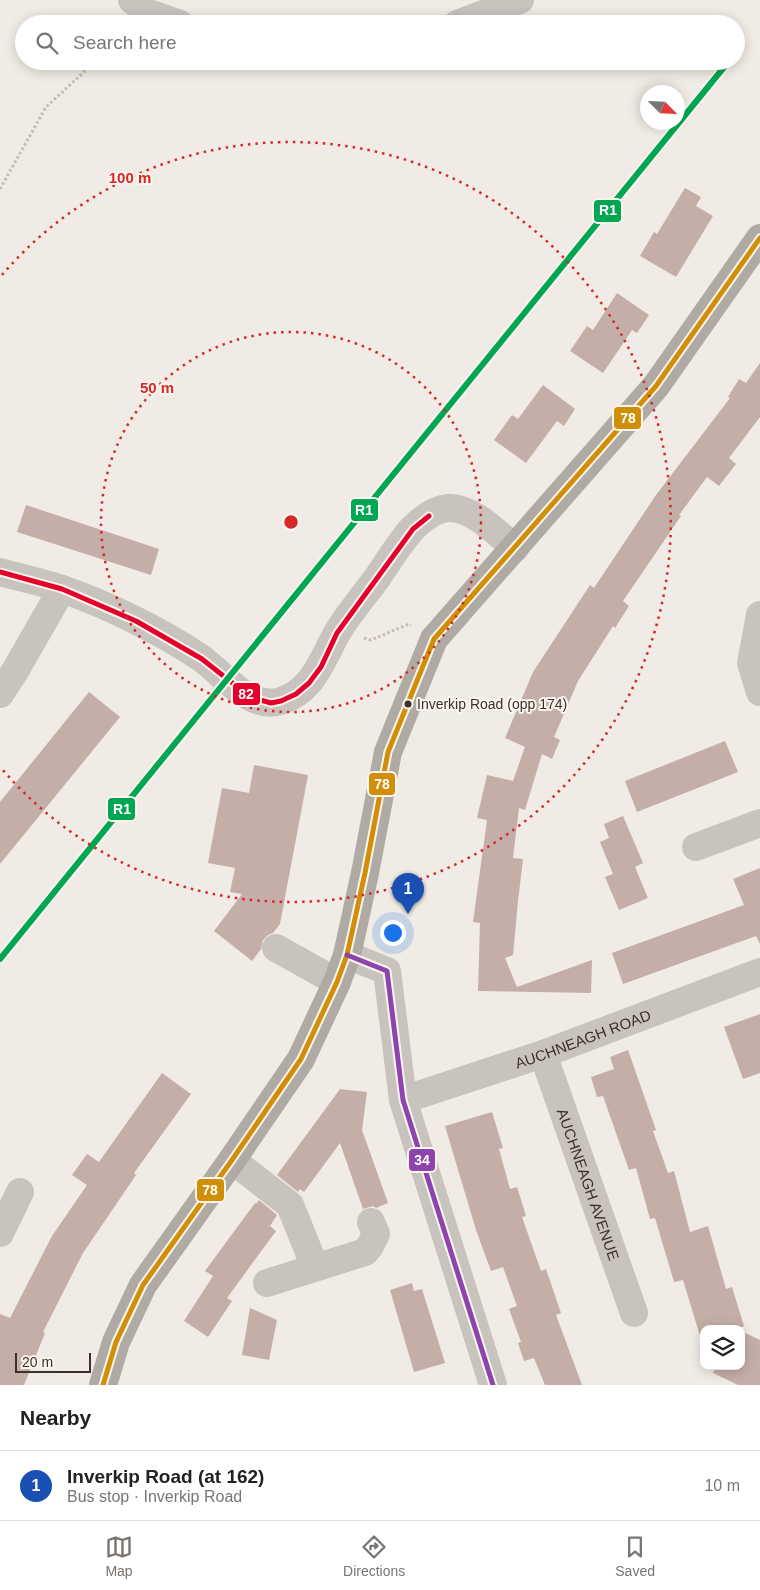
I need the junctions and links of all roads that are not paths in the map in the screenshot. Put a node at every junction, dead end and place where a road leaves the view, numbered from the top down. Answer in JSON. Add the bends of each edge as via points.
{"nodes":[{"id":1,"x":132,"y":0,"type":"edge"},
{"id":2,"x":520,"y":0,"type":"edge"},
{"id":3,"x":157,"y":15,"type":"edge"},
{"id":4,"x":481,"y":15,"type":"edge"},
{"id":5,"x":760,"y":238,"type":"edge"},
{"id":6,"x":515,"y":548,"type":"junction"},
{"id":7,"x":0,"y":572,"type":"edge"},
{"id":8,"x":62,"y":589,"type":"junction"},
{"id":9,"x":760,"y":615,"type":"edge"},
{"id":10,"x":760,"y":692,"type":"edge"},
{"id":11,"x":0,"y":694,"type":"edge"},
{"id":12,"x":760,"y":823,"type":"edge"},
{"id":13,"x":696,"y":847,"type":"dead end"},
{"id":14,"x":276,"y":948,"type":"dead end"},
{"id":15,"x":347,"y":955,"type":"junction"},
{"id":16,"x":760,"y":972,"type":"edge"},
{"id":17,"x":337,"y":982,"type":"junction"},
{"id":18,"x":543,"y":1054,"type":"junction"},
{"id":19,"x":403,"y":1100,"type":"junction"},
{"id":20,"x":232,"y":1160,"type":"junction"},
{"id":21,"x":20,"y":1192,"type":"dead end"},
{"id":22,"x":371,"y":1222,"type":"dead end"},
{"id":23,"x":0,"y":1233,"type":"edge"},
{"id":24,"x":315,"y":1267,"type":"junction"},
{"id":25,"x":267,"y":1283,"type":"dead end"},
{"id":26,"x":634,"y":1312,"type":"dead end"},
{"id":27,"x":103,"y":1385,"type":"edge"},
{"id":28,"x":493,"y":1385,"type":"edge"}],
"edges":[{"from":1,"to":3,"type":"street"},
{"from":2,"to":4,"type":"street"},
{"from":5,"to":6,"type":"highway","via":[[656,386]]},
{"from":6,"to":8,"type":"street","via":[[481,521],[461,510],[448,508],[436,512],[413,528],[337,633],[321,667],[309,683],[296,694],[271,703],[250,697],[202,659],[136,621]]},
{"from":6,"to":15,"type":"highway","via":[[434,639],[388,752]]},
{"from":7,"to":8,"type":"street"},
{"from":8,"to":11,"type":"street"},
{"from":9,"to":10,"type":"street","via":[[751,663]]},
{"from":12,"to":13,"type":"street"},
{"from":14,"to":17,"type":"street"},
{"from":15,"to":17,"type":"highway"},
{"from":15,"to":19,"type":"street","via":[[387,971]]},
{"from":16,"to":18,"type":"street","name":"AUCHNEAGH ROAD"},
{"from":17,"to":20,"type":"highway","via":[[301,1059]]},
{"from":18,"to":19,"type":"street","name":"AUCHNEAGH ROAD"},
{"from":18,"to":26,"type":"street","name":"AUCHNEAGH AVENUE"},
{"from":19,"to":28,"type":"street"},
{"from":20,"to":24,"type":"street","via":[[290,1205]]},
{"from":20,"to":27,"type":"highway","via":[[143,1285],[116,1342]]},
{"from":21,"to":23,"type":"street"},
{"from":22,"to":24,"type":"street","via":[[376,1234],[364,1252]]},
{"from":24,"to":25,"type":"street"}]}
